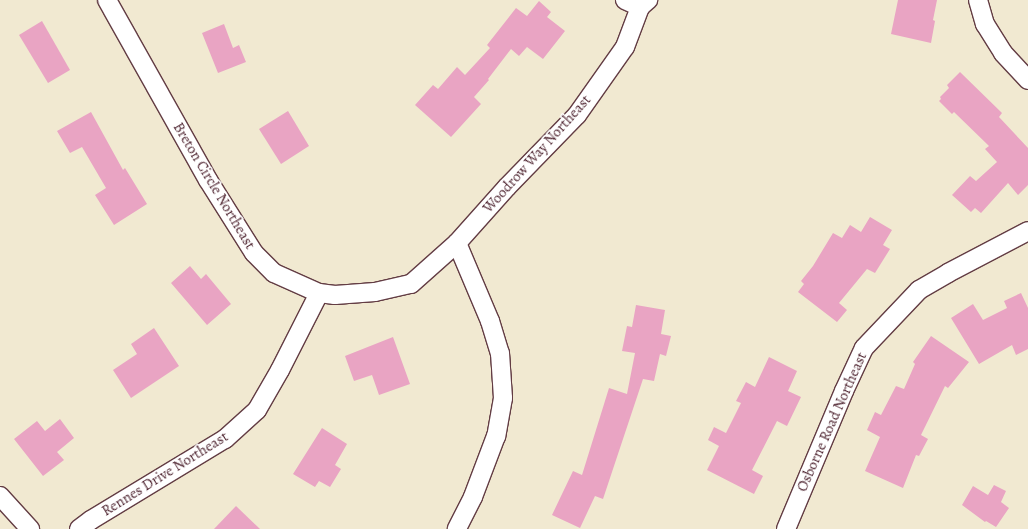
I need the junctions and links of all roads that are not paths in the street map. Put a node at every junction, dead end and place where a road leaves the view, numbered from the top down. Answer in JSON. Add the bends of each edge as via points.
{"nodes":[{"id":1,"x":107,"y":0,"type":"edge"},
{"id":2,"x":978,"y":0,"type":"edge"},
{"id":3,"x":638,"y":2,"type":"edge"},
{"id":4,"x":1028,"y":80,"type":"edge"},
{"id":5,"x":1028,"y":231,"type":"edge"},
{"id":6,"x":457,"y":243,"type":"junction"},
{"id":7,"x":319,"y":293,"type":"junction"},
{"id":8,"x":0,"y":496,"type":"edge"},
{"id":9,"x":30,"y":529,"type":"edge"},
{"id":10,"x":79,"y":529,"type":"edge"},
{"id":11,"x":457,"y":529,"type":"edge"},
{"id":12,"x":786,"y":529,"type":"edge"}],
"edges":[{"from":1,"to":7,"type":"street","name":"Breton Circle Northeast","via":[[208,180],[254,253],[274,273]]},
{"from":2,"to":4,"type":"street","via":[[985,24],[1003,53]]},
{"from":3,"to":6,"type":"street","name":"Woodrow Way Northeast","via":[[625,47],[577,115]]},
{"from":5,"to":12,"type":"street","name":"Osborne Road Northeast","via":[[919,290],[864,348]]},
{"from":6,"to":7,"type":"street","name":"Breton Circle Northeast","via":[[411,284],[375,292],[335,295]]},
{"from":6,"to":11,"type":"street","via":[[490,321],[500,353],[503,398],[496,436],[473,497]]},
{"from":7,"to":10,"type":"street","name":"Rennes Drive Northeast","via":[[257,410],[225,439]]},
{"from":8,"to":9,"type":"street"}]}
